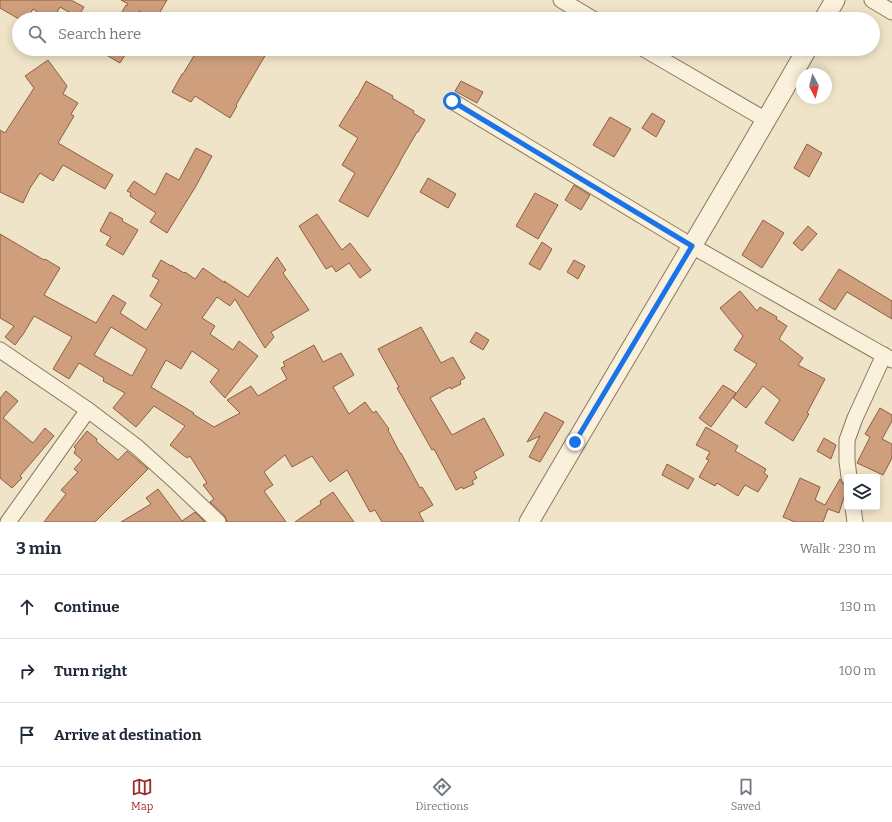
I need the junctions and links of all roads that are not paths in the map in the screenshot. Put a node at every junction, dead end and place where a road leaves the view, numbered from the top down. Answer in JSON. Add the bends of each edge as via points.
{"nodes":[{"id":1,"x":561,"y":0,"type":"edge"},
{"id":2,"x":835,"y":0,"type":"edge"},
{"id":3,"x":872,"y":0,"type":"edge"},
{"id":4,"x":581,"y":12,"type":"edge"},
{"id":5,"x":828,"y":12,"type":"edge"},
{"id":6,"x":892,"y":12,"type":"edge"},
{"id":7,"x":656,"y":56,"type":"edge"},
{"id":8,"x":803,"y":56,"type":"edge"},
{"id":9,"x":452,"y":101,"type":"dead end"},
{"id":10,"x":766,"y":120,"type":"junction"},
{"id":11,"x":692,"y":246,"type":"junction"},
{"id":12,"x":0,"y":350,"type":"edge"},
{"id":13,"x":888,"y":358,"type":"edge"},
{"id":14,"x":88,"y":410,"type":"junction"},
{"id":15,"x":849,"y":474,"type":"edge"},
{"id":16,"x":8,"y":522,"type":"edge"},
{"id":17,"x":218,"y":522,"type":"edge"},
{"id":18,"x":529,"y":522,"type":"edge"}],
"edges":[{"from":1,"to":4,"type":"street"},
{"from":2,"to":5,"type":"street"},
{"from":3,"to":6,"type":"street"},
{"from":7,"to":10,"type":"street"},
{"from":8,"to":10,"type":"street"},
{"from":9,"to":11,"type":"street"},
{"from":10,"to":11,"type":"street"},
{"from":11,"to":13,"type":"street"},
{"from":11,"to":18,"type":"street"},
{"from":12,"to":14,"type":"street"},
{"from":13,"to":15,"type":"street","via":[[855,418],[847,440]]},
{"from":14,"to":16,"type":"street"},
{"from":14,"to":17,"type":"street","via":[[136,447]]}]}
